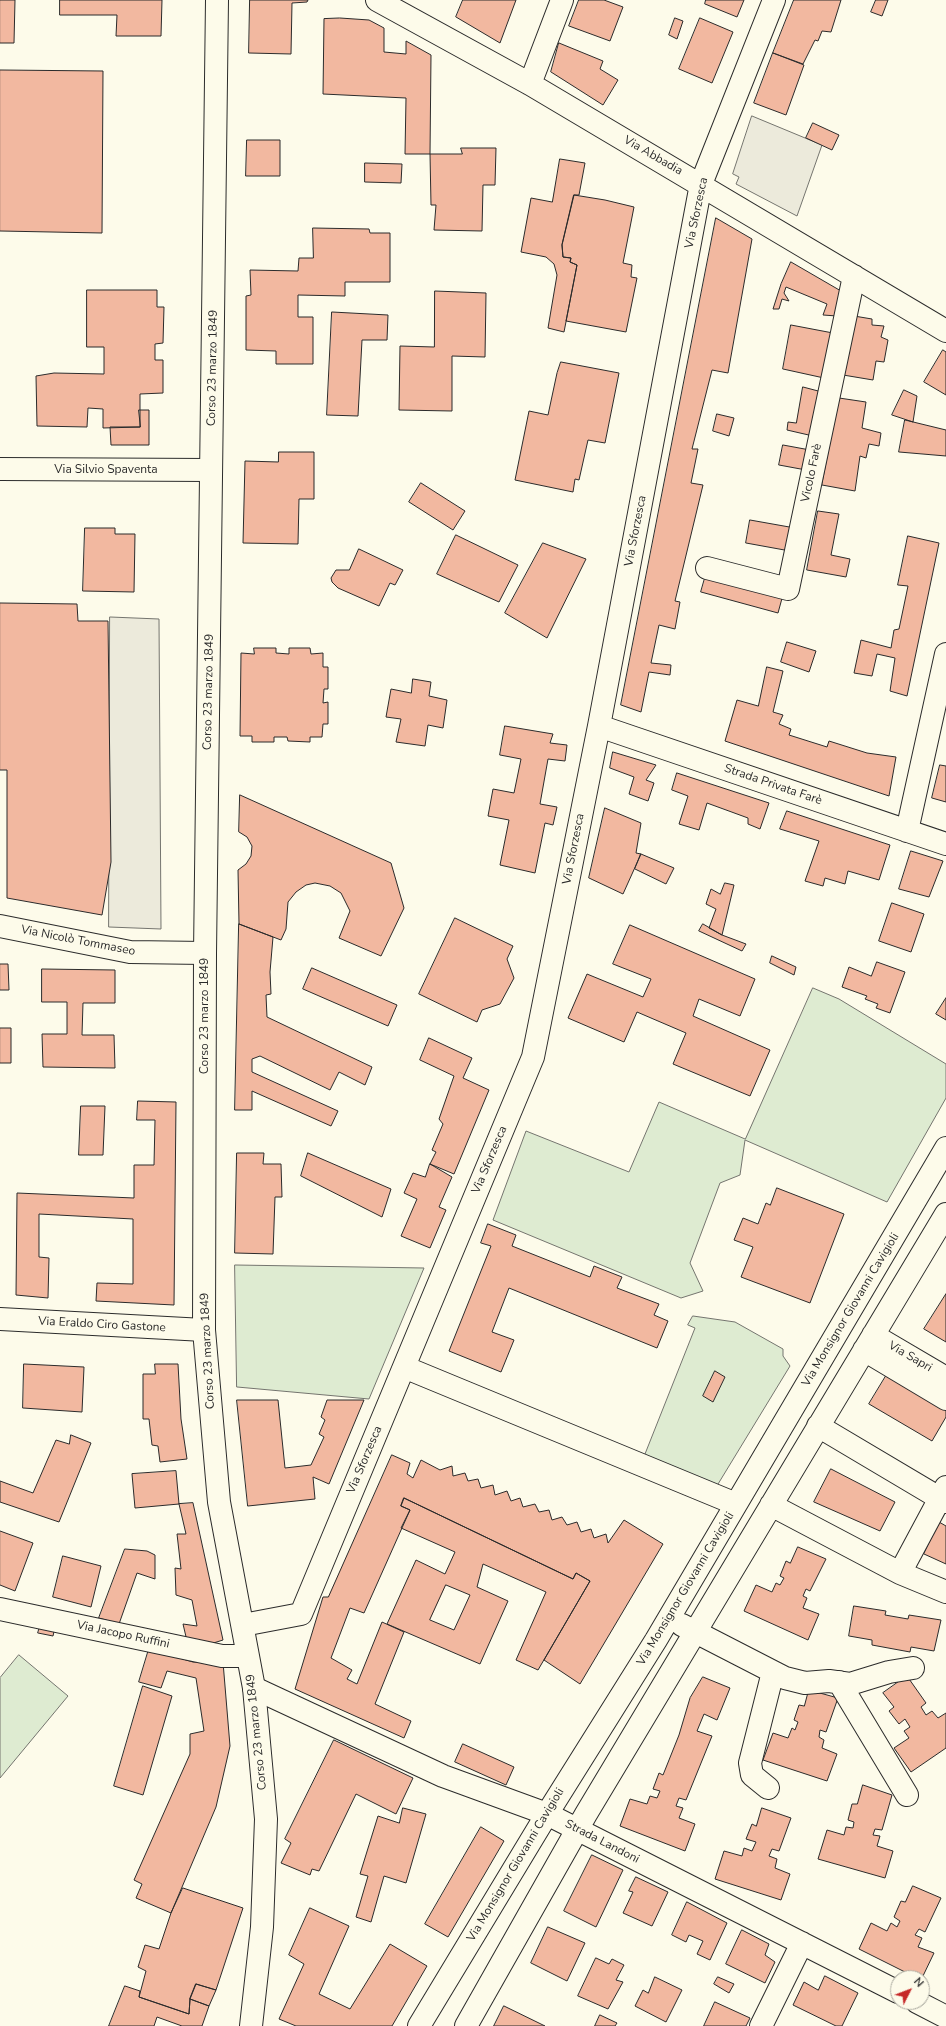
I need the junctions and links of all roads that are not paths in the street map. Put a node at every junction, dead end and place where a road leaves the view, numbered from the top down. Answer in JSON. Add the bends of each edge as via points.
{"nodes":[{"id":1,"x":217,"y":0,"type":"edge"},
{"id":2,"x":378,"y":0,"type":"edge"},
{"id":3,"x":562,"y":0,"type":"edge"},
{"id":4,"x":774,"y":0,"type":"edge"},
{"id":5,"x":530,"y":84,"type":"junction"},
{"id":6,"x":701,"y":184,"type":"junction"},
{"id":7,"x":854,"y":276,"type":"junction"},
{"id":8,"x":946,"y":331,"type":"edge"},
{"id":9,"x":0,"y":469,"type":"edge"},
{"id":10,"x":212,"y":470,"type":"junction"},
{"id":11,"x":707,"y":568,"type":"dead end"},
{"id":12,"x":946,"y":654,"type":"edge"},
{"id":13,"x":943,"y":678,"type":"edge"},
{"id":14,"x":600,"y":726,"type":"junction"},
{"id":15,"x":908,"y":831,"type":"junction"},
{"id":16,"x":946,"y":844,"type":"edge"},
{"id":17,"x":0,"y":926,"type":"edge"},
{"id":18,"x":205,"y":953,"type":"junction"},
{"id":19,"x":946,"y":1148,"type":"edge"},
{"id":20,"x":946,"y":1214,"type":"edge"},
{"id":21,"x":0,"y":1319,"type":"edge"},
{"id":22,"x":204,"y":1330,"type":"junction"},
{"id":23,"x":869,"y":1343,"type":"junction"},
{"id":24,"x":404,"y":1366,"type":"junction"},
{"id":25,"x":946,"y":1378,"type":"edge"},
{"id":26,"x":946,"y":1399,"type":"edge"},
{"id":27,"x":818,"y":1426,"type":"junction"},
{"id":28,"x":944,"y":1495,"type":"edge"},
{"id":29,"x":736,"y":1504,"type":"junction"},
{"id":30,"x":771,"y":1505,"type":"junction"},
{"id":31,"x":900,"y":1573,"type":"junction"},
{"id":32,"x":946,"y":1592,"type":"edge"},
{"id":33,"x":0,"y":1609,"type":"edge"},
{"id":34,"x":669,"y":1618,"type":"junction"},
{"id":35,"x":243,"y":1625,"type":"junction"},
{"id":36,"x":695,"y":1632,"type":"junction"},
{"id":37,"x":247,"y":1656,"type":"junction"},
{"id":38,"x":913,"y":1668,"type":"dead end"},
{"id":39,"x":773,"y":1672,"type":"junction"},
{"id":40,"x":839,"y":1682,"type":"junction"},
{"id":41,"x":254,"y":1688,"type":"junction"},
{"id":42,"x":768,"y":1788,"type":"dead end"},
{"id":43,"x":907,"y":1795,"type":"dead end"},
{"id":44,"x":546,"y":1814,"type":"junction"},
{"id":45,"x":577,"y":1829,"type":"junction"},
{"id":46,"x":802,"y":1943,"type":"junction"},
{"id":47,"x":890,"y":1988,"type":"edge"},
{"id":48,"x":930,"y":2009,"type":"edge"},
{"id":49,"x":946,"y":2017,"type":"edge"},
{"id":50,"x":251,"y":2026,"type":"edge"},
{"id":51,"x":420,"y":2026,"type":"edge"},
{"id":52,"x":466,"y":2026,"type":"edge"},
{"id":53,"x":761,"y":2026,"type":"edge"}],
"edges":[{"from":1,"to":10,"type":"street","name":"Corso 23 marzo 1849"},
{"from":2,"to":5,"type":"street","name":"Via Abbadia"},
{"from":3,"to":5,"type":"street"},
{"from":4,"to":6,"type":"street","name":"Via Sforzesca"},
{"from":5,"to":6,"type":"street","name":"Via Abbadia"},
{"from":6,"to":7,"type":"street","name":"Via Abbadia"},
{"from":6,"to":14,"type":"street","name":"Via Sforzesca"},
{"from":7,"to":8,"type":"street","name":"Via Abbadia"},
{"from":7,"to":11,"type":"street","name":"Vicolo Farè","via":[[788,589]]},
{"from":9,"to":10,"type":"street","name":"Via Silvio Spaventa"},
{"from":10,"to":18,"type":"street","name":"Corso 23 marzo 1849"},
{"from":12,"to":13,"type":"street"},
{"from":13,"to":15,"type":"street"},
{"from":14,"to":15,"type":"street","name":"Strada Privata Farè"},
{"from":14,"to":24,"type":"street","name":"Via Sforzesca","via":[[532,1057]]},
{"from":15,"to":16,"type":"street","name":"Strada Privata Farè"},
{"from":17,"to":18,"type":"street","name":"Via Nicolò Tommaseo","via":[[130,952]]},
{"from":18,"to":22,"type":"street","name":"Corso 23 marzo 1849"},
{"from":19,"to":29,"type":"street","name":"Via Monsignor Giovanni Cavigioli"},
{"from":20,"to":23,"type":"street"},
{"from":21,"to":22,"type":"street","name":"Via Eraldo Ciro Gastone"},
{"from":22,"to":35,"type":"street","name":"Corso 23 marzo 1849","via":[[219,1502]]},
{"from":23,"to":25,"type":"street","name":"Via Sapri"},
{"from":23,"to":26,"type":"street"},
{"from":23,"to":27,"type":"street"},
{"from":24,"to":29,"type":"street"},
{"from":24,"to":35,"type":"street","name":"Via Sforzesca","via":[[301,1614]]},
{"from":27,"to":28,"type":"street"},
{"from":27,"to":30,"type":"street"},
{"from":28,"to":31,"type":"street"},
{"from":29,"to":34,"type":"street","name":"Via Monsignor Giovanni Cavigioli"},
{"from":30,"to":31,"type":"street"},
{"from":30,"to":36,"type":"street"},
{"from":31,"to":32,"type":"street"},
{"from":33,"to":37,"type":"street","name":"Via Jacopo Ruffini","via":[[222,1656]]},
{"from":34,"to":36,"type":"street"},
{"from":34,"to":44,"type":"street","name":"Via Monsignor Giovanni Cavigioli"},
{"from":35,"to":37,"type":"street","name":"Corso 23 marzo 1849"},
{"from":36,"to":39,"type":"street"},
{"from":36,"to":45,"type":"street"},
{"from":37,"to":41,"type":"street","name":"Corso 23 marzo 1849"},
{"from":38,"to":40,"type":"street","via":[[889,1672],[850,1684]]},
{"from":39,"to":40,"type":"street","via":[[805,1683]]},
{"from":39,"to":42,"type":"street","via":[[750,1763],[752,1775]]},
{"from":40,"to":43,"type":"street"},
{"from":41,"to":44,"type":"street","name":"Strada Landoni","via":[[443,1776]]},
{"from":41,"to":50,"type":"street","name":"Corso 23 marzo 1849","via":[[266,1819],[262,1927]]},
{"from":44,"to":45,"type":"street","name":"Strada Landoni"},
{"from":44,"to":51,"type":"street","name":"Via Monsignor Giovanni Cavigioli"},
{"from":45,"to":46,"type":"street","name":"Strada Landoni"},
{"from":45,"to":52,"type":"street"},
{"from":46,"to":47,"type":"street","name":"Strada Landoni"},
{"from":46,"to":53,"type":"street"},
{"from":48,"to":49,"type":"street"}]}
